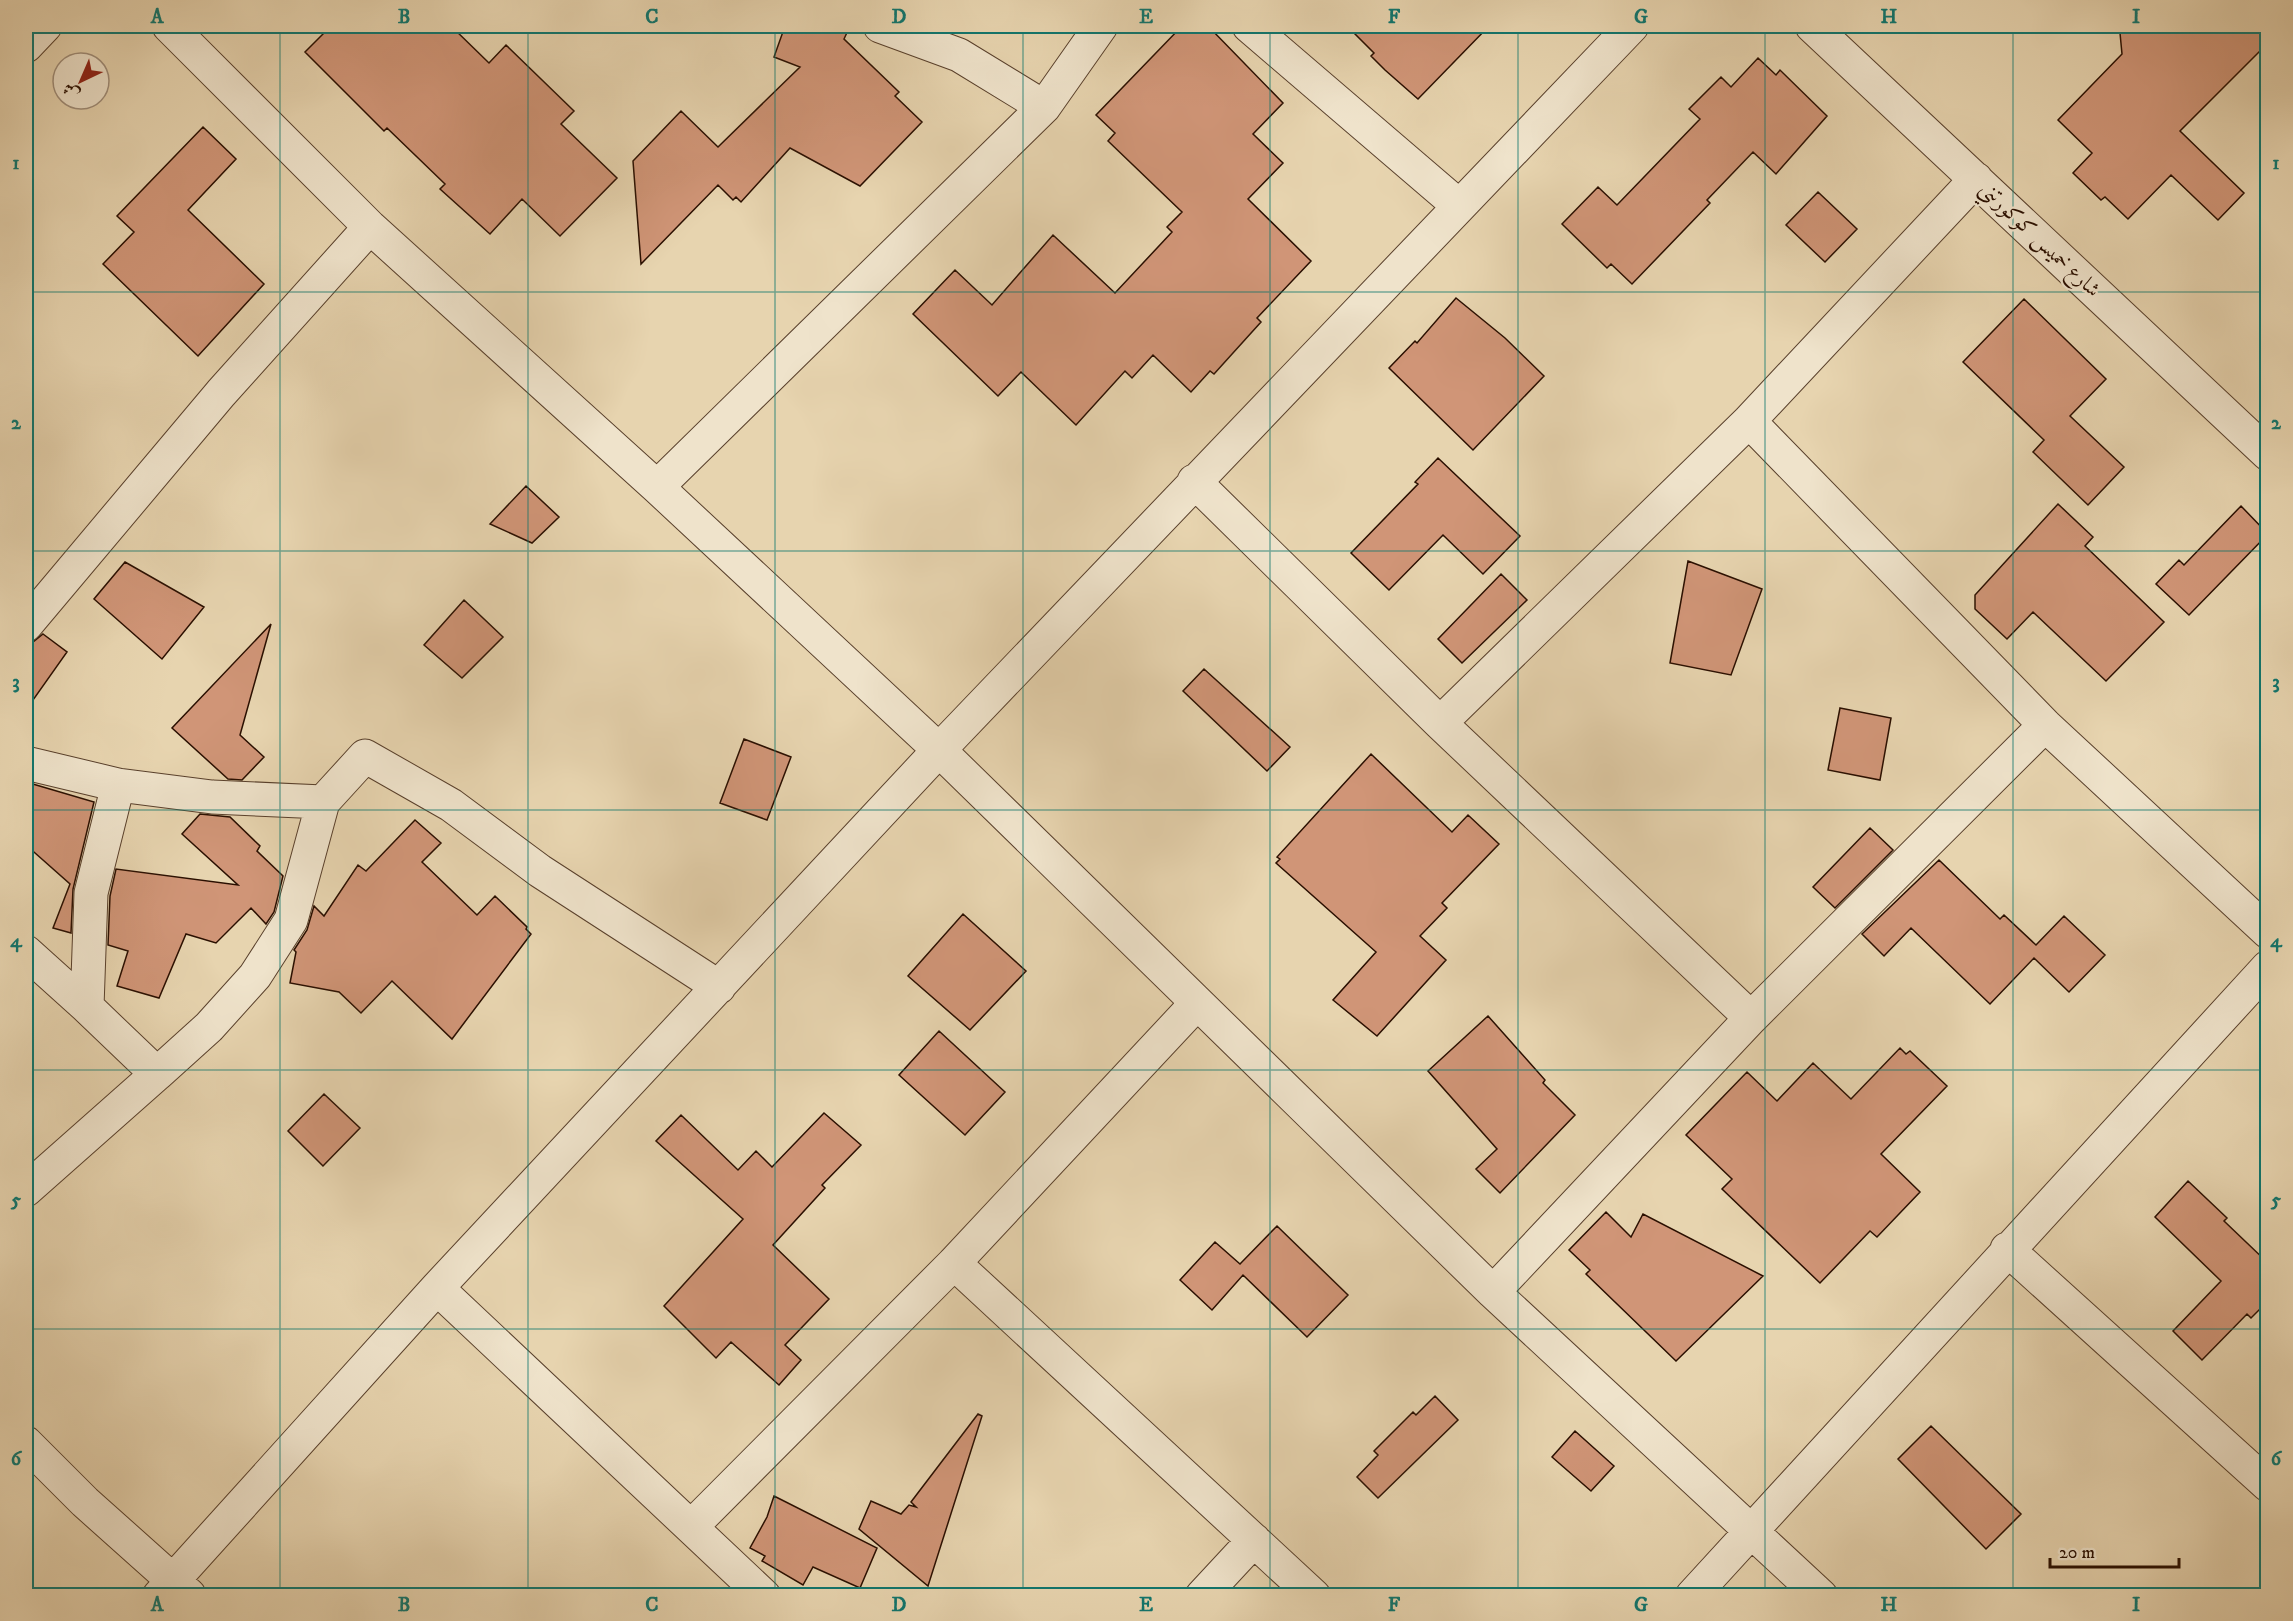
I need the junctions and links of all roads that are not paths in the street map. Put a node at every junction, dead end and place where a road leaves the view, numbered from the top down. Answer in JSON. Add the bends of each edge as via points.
{"nodes":[{"id":1,"x":45,"y":26,"type":"edge"},
{"id":2,"x":169,"y":26,"type":"edge"},
{"id":3,"x":880,"y":26,"type":"edge"},
{"id":4,"x":1101,"y":26,"type":"edge"},
{"id":5,"x":1249,"y":26,"type":"edge"},
{"id":6,"x":1632,"y":26,"type":"edge"},
{"id":7,"x":1812,"y":26,"type":"edge"},
{"id":8,"x":26,"y":46,"type":"edge"},
{"id":9,"x":1044,"y":107,"type":"junction"},
{"id":10,"x":1976,"y":179,"type":"junction"},
{"id":11,"x":1459,"y":206,"type":"junction"},
{"id":12,"x":370,"y":227,"type":"junction"},
{"id":13,"x":1749,"y":421,"type":"junction"},
{"id":14,"x":2268,"y":454,"type":"edge"},
{"id":15,"x":1194,"y":481,"type":"junction"},
{"id":16,"x":657,"y":486,"type":"junction"},
{"id":17,"x":26,"y":625,"type":"edge"},
{"id":18,"x":1440,"y":723,"type":"junction"},
{"id":19,"x":2045,"y":724,"type":"junction"},
{"id":20,"x":939,"y":750,"type":"junction"},
{"id":21,"x":26,"y":763,"type":"edge"},
{"id":22,"x":118,"y":785,"type":"junction"},
{"id":23,"x":323,"y":802,"type":"junction"},
{"id":24,"x":2268,"y":932,"type":"edge"},
{"id":25,"x":26,"y":952,"type":"edge"},
{"id":26,"x":2268,"y":967,"type":"edge"},
{"id":27,"x":719,"y":987,"type":"junction"},
{"id":28,"x":1197,"y":1003,"type":"junction"},
{"id":29,"x":87,"y":1007,"type":"junction"},
{"id":30,"x":1751,"y":1018,"type":"junction"},
{"id":31,"x":157,"y":1074,"type":"junction"},
{"id":32,"x":26,"y":1190,"type":"edge"},
{"id":33,"x":2007,"y":1249,"type":"junction"},
{"id":34,"x":954,"y":1263,"type":"junction"},
{"id":35,"x":437,"y":1288,"type":"junction"},
{"id":36,"x":1493,"y":1292,"type":"junction"},
{"id":37,"x":26,"y":1443,"type":"edge"},
{"id":38,"x":2267,"y":1486,"type":"edge"},
{"id":39,"x":691,"y":1527,"type":"junction"},
{"id":40,"x":1753,"y":1530,"type":"junction"},
{"id":41,"x":1254,"y":1540,"type":"junction"},
{"id":42,"x":174,"y":1590,"type":"edge"},
{"id":43,"x":764,"y":1596,"type":"edge"},
{"id":44,"x":1202,"y":1596,"type":"edge"},
{"id":45,"x":1314,"y":1596,"type":"edge"},
{"id":46,"x":1692,"y":1596,"type":"edge"},
{"id":47,"x":1821,"y":1596,"type":"edge"}],
"edges":[{"from":1,"to":8,"type":"street"},
{"from":2,"to":12,"type":"street"},
{"from":3,"to":9,"type":"street","via":[[959,55]]},
{"from":4,"to":9,"type":"street"},
{"from":5,"to":11,"type":"street"},
{"from":6,"to":11,"type":"street"},
{"from":7,"to":10,"type":"street","name":"شارع خميس كوكورتني"},
{"from":9,"to":16,"type":"street"},
{"from":10,"to":13,"type":"street"},
{"from":10,"to":14,"type":"street","name":"شارع خميس كوكورتني"},
{"from":11,"to":15,"type":"street"},
{"from":12,"to":16,"type":"street"},
{"from":12,"to":17,"type":"street","via":[[220,393]]},
{"from":13,"to":18,"type":"street"},
{"from":13,"to":19,"type":"street"},
{"from":15,"to":18,"type":"street"},
{"from":15,"to":20,"type":"street"},
{"from":16,"to":20,"type":"street"},
{"from":18,"to":30,"type":"street"},
{"from":19,"to":24,"type":"street"},
{"from":19,"to":30,"type":"street"},
{"from":20,"to":27,"type":"street"},
{"from":20,"to":28,"type":"street"},
{"from":21,"to":22,"type":"street"},
{"from":22,"to":23,"type":"street","via":[[212,797]]},
{"from":22,"to":29,"type":"street","via":[[91,893]]},
{"from":23,"to":27,"type":"street","via":[[365,756],[451,805],[540,871]]},
{"from":23,"to":31,"type":"street","via":[[291,920],[255,976],[209,1027]]},
{"from":25,"to":29,"type":"street"},
{"from":26,"to":33,"type":"street"},
{"from":27,"to":35,"type":"street"},
{"from":28,"to":34,"type":"street"},
{"from":28,"to":36,"type":"street"},
{"from":29,"to":31,"type":"street"},
{"from":30,"to":36,"type":"street"},
{"from":31,"to":32,"type":"street"},
{"from":33,"to":38,"type":"street"},
{"from":33,"to":40,"type":"street"},
{"from":34,"to":39,"type":"street"},
{"from":34,"to":41,"type":"street"},
{"from":35,"to":39,"type":"street"},
{"from":35,"to":42,"type":"street"},
{"from":36,"to":40,"type":"street"},
{"from":37,"to":42,"type":"street"},
{"from":39,"to":43,"type":"street"},
{"from":40,"to":46,"type":"street"},
{"from":40,"to":47,"type":"street"},
{"from":41,"to":44,"type":"street"},
{"from":41,"to":45,"type":"street"}]}
